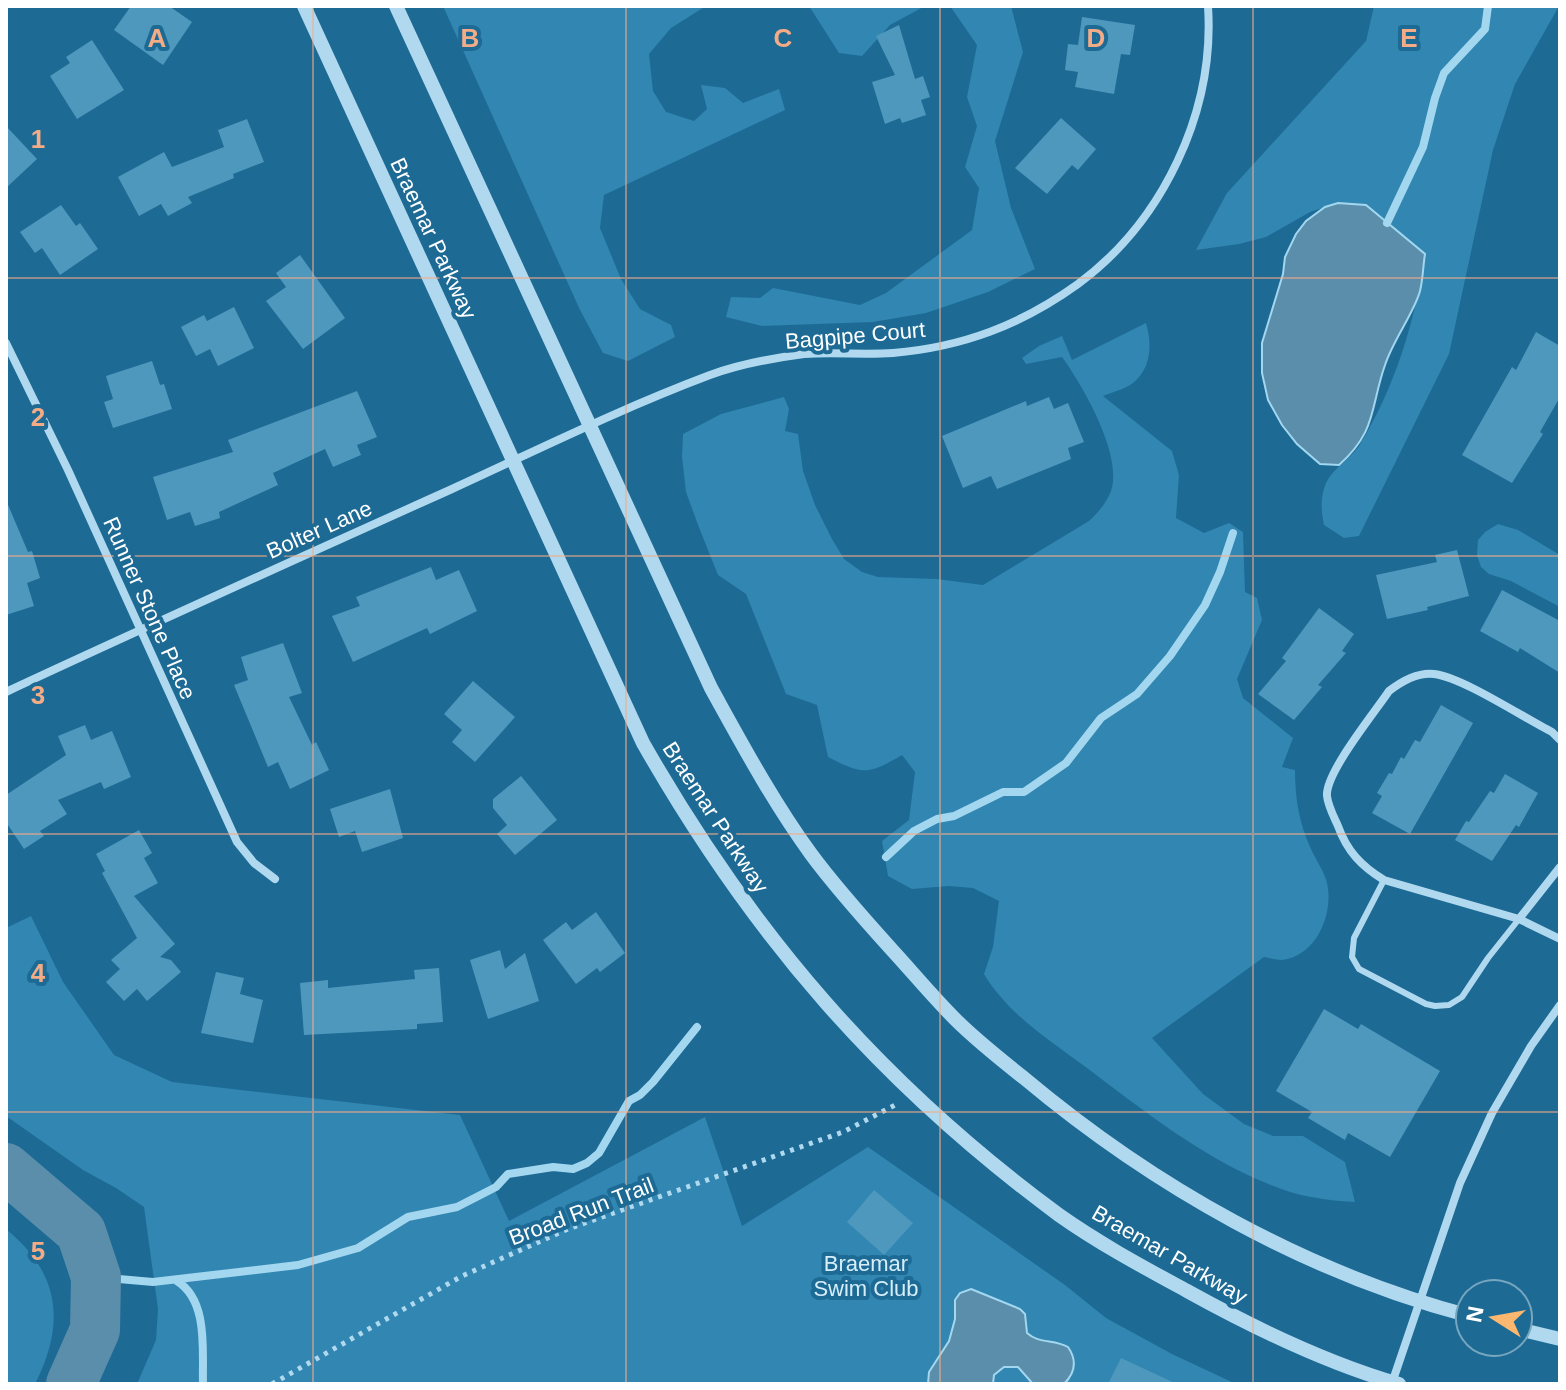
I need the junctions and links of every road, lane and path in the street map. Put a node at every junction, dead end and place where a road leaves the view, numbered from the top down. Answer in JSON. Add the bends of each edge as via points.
{"nodes":[{"id":1,"x":304,"y":6,"type":"edge"},
{"id":2,"x":396,"y":6,"type":"edge"},
{"id":3,"x":1208,"y":6,"type":"edge"},
{"id":4,"x":6,"y":343,"type":"edge"},
{"id":5,"x":589,"y":427,"type":"junction"},
{"id":6,"x":512,"y":462,"type":"junction"},
{"id":7,"x":140,"y":629,"type":"junction"},
{"id":8,"x":6,"y":692,"type":"edge"},
{"id":9,"x":1560,"y":740,"type":"edge"},
{"id":10,"x":1560,"y":867,"type":"edge"},
{"id":11,"x":275,"y":879,"type":"dead end"},
{"id":12,"x":1384,"y":880,"type":"junction"},
{"id":13,"x":1519,"y":919,"type":"junction"},
{"id":14,"x":1560,"y":939,"type":"edge"},
{"id":15,"x":1560,"y":1005,"type":"edge"},
{"id":16,"x":914,"y":1096,"type":"junction"},
{"id":17,"x":1420,"y":1303,"type":"junction"},
{"id":18,"x":1454,"y":1312,"type":"edge"},
{"id":19,"x":1534,"y":1333,"type":"edge"},
{"id":20,"x":1560,"y":1339,"type":"edge"},
{"id":21,"x":1394,"y":1383,"type":"edge"},
{"id":22,"x":272,"y":1384,"type":"edge"}],
"edges":[{"from":1,"to":6,"type":"street","name":"Braemar Parkway"},
{"from":2,"to":5,"type":"street"},
{"from":3,"to":5,"type":"street","name":"Bagpipe Court","via":[[1205,66],[1185,146],[1144,218],[1080,282],[990,334],[893,353],[805,354],[750,364],[707,376]]},
{"from":4,"to":7,"type":"street","name":"Runner Stone Place"},
{"from":5,"to":6,"type":"street","name":"Bagpipe Court"},
{"from":5,"to":17,"type":"street","via":[[711,688],[758,773],[820,865],[954,1019],[1061,1109],[1142,1167],[1238,1223]]},
{"from":6,"to":7,"type":"street","name":"Bolter Lane"},
{"from":6,"to":16,"type":"street","name":"Braemar Parkway","via":[[643,743],[680,809],[789,962]]},
{"from":7,"to":8,"type":"street","name":"Bolter Lane"},
{"from":7,"to":11,"type":"street","name":"Runner Stone Place","via":[[237,842]]},
{"from":9,"to":12,"type":"street","via":[[1453,679],[1419,675],[1389,691],[1333,773],[1327,797],[1349,852]]},
{"from":10,"to":13,"type":"street"},
{"from":12,"to":13,"type":"street"},
{"from":12,"to":13,"type":"lane","via":[[1354,938],[1352,957],[1359,969],[1426,1004],[1449,1005],[1462,997]]},
{"from":13,"to":14,"type":"street"},
{"from":15,"to":17,"type":"street","via":[[1492,1113],[1460,1183]]},
{"from":16,"to":21,"type":"street","name":"Braemar Parkway","via":[[1061,1216],[1116,1252],[1234,1317]]},
{"from":16,"to":22,"type":"path","name":"Broad Run Trail","via":[[843,1132],[568,1229],[476,1270]]},
{"from":17,"to":18,"type":"street"},
{"from":17,"to":21,"type":"street"},
{"from":19,"to":20,"type":"street"}]}
